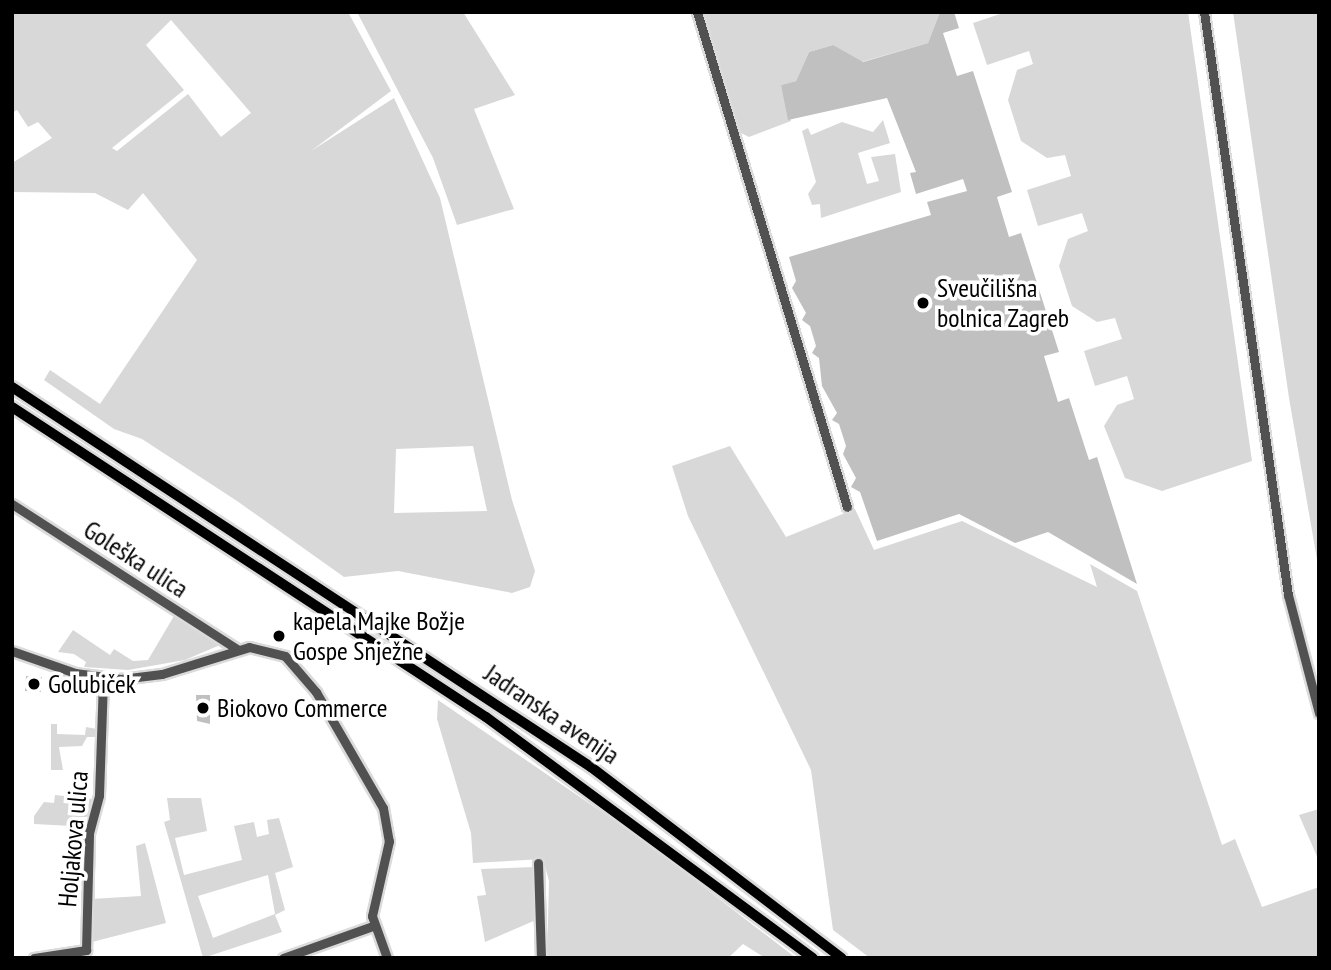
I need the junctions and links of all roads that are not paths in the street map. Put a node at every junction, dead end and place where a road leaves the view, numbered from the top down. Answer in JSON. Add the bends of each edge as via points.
{"nodes":[{"id":1,"x":697,"y":12,"type":"edge"},
{"id":2,"x":1204,"y":12,"type":"edge"},
{"id":3,"x":12,"y":387,"type":"edge"},
{"id":4,"x":12,"y":408,"type":"edge"},
{"id":5,"x":12,"y":504,"type":"edge"},
{"id":6,"x":846,"y":507,"type":"dead end"},
{"id":7,"x":237,"y":649,"type":"junction"},
{"id":8,"x":12,"y":651,"type":"edge"},
{"id":9,"x":103,"y":678,"type":"junction"},
{"id":10,"x":1319,"y":712,"type":"edge"},
{"id":11,"x":538,"y":863,"type":"dead end"},
{"id":12,"x":373,"y":926,"type":"junction"},
{"id":13,"x":34,"y":958,"type":"edge"},
{"id":14,"x":282,"y":958,"type":"edge"},
{"id":15,"x":387,"y":958,"type":"edge"},
{"id":16,"x":541,"y":958,"type":"edge"},
{"id":17,"x":813,"y":958,"type":"edge"},
{"id":18,"x":842,"y":958,"type":"edge"}],
"edges":[{"from":1,"to":6,"type":"street"},
{"from":2,"to":10,"type":"street","via":[[1288,595]]},
{"from":3,"to":18,"type":"main road","name":"Jadranska avenija","via":[[591,767]]},
{"from":4,"to":17,"type":"main road","name":"Jadranska avenija","via":[[486,717]]},
{"from":5,"to":7,"type":"street","name":"Goleška ulica"},
{"from":7,"to":9,"type":"street","via":[[162,674]]},
{"from":7,"to":12,"type":"street","via":[[272,650],[298,668],[377,795],[389,841],[374,898]]},
{"from":8,"to":9,"type":"street"},
{"from":9,"to":13,"type":"street","name":"Holjakova ulica","via":[[99,795],[89,833],[86,950]]},
{"from":11,"to":16,"type":"street"},
{"from":12,"to":14,"type":"street"},
{"from":12,"to":15,"type":"street"}]}
